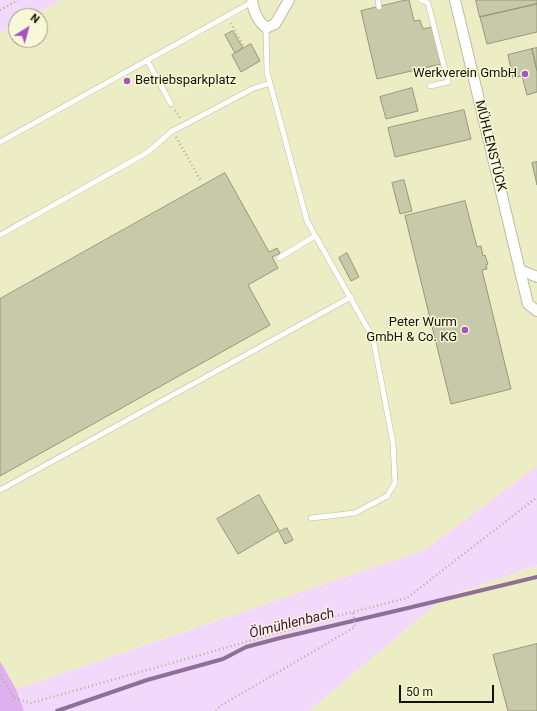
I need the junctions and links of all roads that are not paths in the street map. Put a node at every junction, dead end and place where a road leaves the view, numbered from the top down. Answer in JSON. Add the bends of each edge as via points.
{"nodes":[{"id":1,"x":289,"y":0,"type":"edge"},
{"id":2,"x":378,"y":0,"type":"edge"},
{"id":3,"x":421,"y":0,"type":"edge"},
{"id":4,"x":455,"y":0,"type":"edge"},
{"id":5,"x":252,"y":1,"type":"edge"},
{"id":6,"x":380,"y":7,"type":"dead end"},
{"id":7,"x":266,"y":28,"type":"junction"},
{"id":8,"x":147,"y":60,"type":"junction"},
{"id":9,"x":270,"y":84,"type":"junction"},
{"id":10,"x":430,"y":86,"type":"dead end"},
{"id":11,"x":171,"y":104,"type":"road end"},
{"id":12,"x":0,"y":142,"type":"edge"},
{"id":13,"x":0,"y":236,"type":"edge"},
{"id":14,"x":315,"y":236,"type":"junction"},
{"id":15,"x":279,"y":258,"type":"dead end"},
{"id":16,"x":520,"y":270,"type":"junction"},
{"id":17,"x":537,"y":277,"type":"edge"},
{"id":18,"x":351,"y":297,"type":"junction"},
{"id":19,"x":537,"y":311,"type":"edge"},
{"id":20,"x":0,"y":490,"type":"edge"},
{"id":21,"x":310,"y":518,"type":"dead end"}],
"edges":[{"from":1,"to":7,"type":"street","via":[[275,24]]},
{"from":2,"to":6,"type":"lane"},
{"from":3,"to":10,"type":"lane","via":[[428,3],[448,82]]},
{"from":4,"to":16,"type":"street","name":"MÜHLENSTÜCK"},
{"from":5,"to":7,"type":"street","via":[[259,22]]},
{"from":5,"to":8,"type":"lane"},
{"from":7,"to":9,"type":"lane","via":[[267,72]]},
{"from":8,"to":11,"type":"lane"},
{"from":8,"to":12,"type":"lane"},
{"from":9,"to":13,"type":"lane","via":[[252,89],[184,125],[148,152]]},
{"from":9,"to":14,"type":"lane","via":[[307,221]]},
{"from":14,"to":15,"type":"lane"},
{"from":14,"to":18,"type":"lane"},
{"from":16,"to":17,"type":"street"},
{"from":16,"to":19,"type":"street","name":"MÜHLENSTÜCK","via":[[528,304]]},
{"from":18,"to":20,"type":"lane"},
{"from":18,"to":21,"type":"lane","via":[[373,338],[393,443],[395,483],[387,496],[355,513]]}]}
